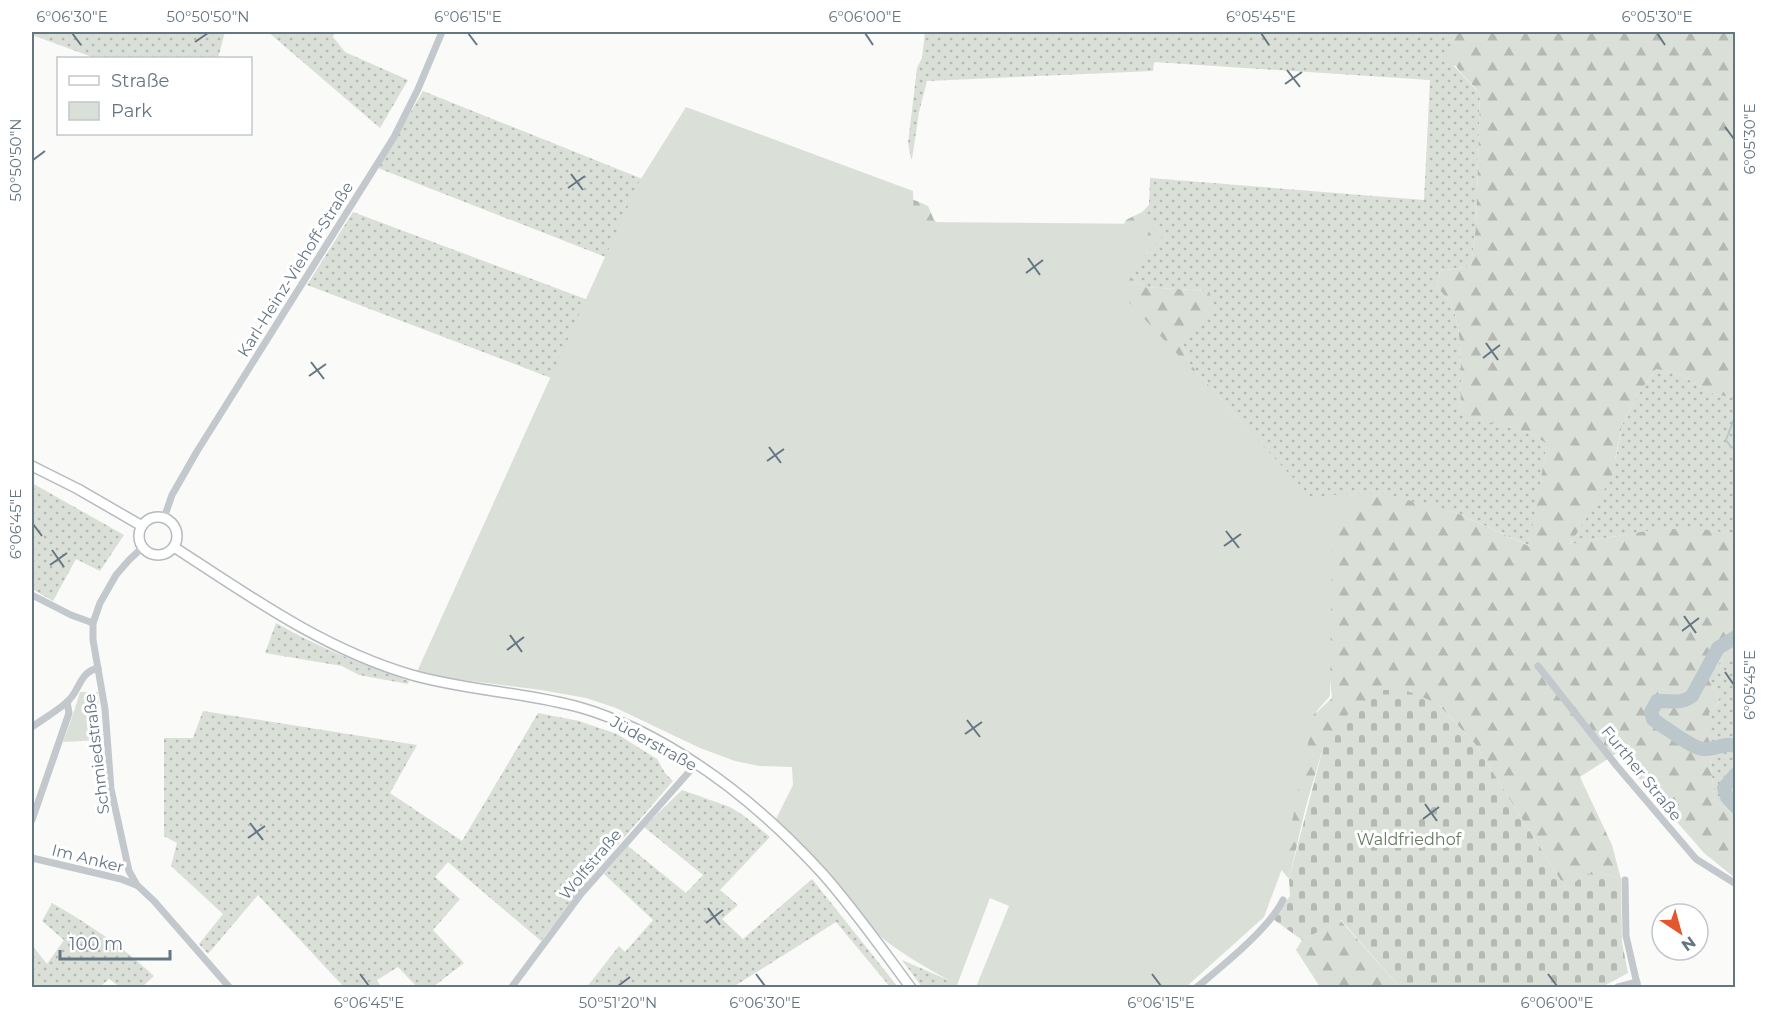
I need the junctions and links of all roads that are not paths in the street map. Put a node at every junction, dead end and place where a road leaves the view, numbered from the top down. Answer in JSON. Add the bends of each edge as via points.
{"nodes":[{"id":1,"x":442,"y":32,"type":"edge"},
{"id":2,"x":32,"y":466,"type":"edge"},
{"id":3,"x":164,"y":518,"type":"junction"},
{"id":4,"x":142,"y":526,"type":"junction"},
{"id":5,"x":143,"y":547,"type":"junction"},
{"id":6,"x":174,"y":547,"type":"junction"},
{"id":7,"x":32,"y":595,"type":"edge"},
{"id":8,"x":93,"y":623,"type":"junction"},
{"id":9,"x":1538,"y":666,"type":"dead end"},
{"id":10,"x":98,"y":668,"type":"junction"},
{"id":11,"x":67,"y":702,"type":"junction"},
{"id":12,"x":32,"y":727,"type":"edge"},
{"id":13,"x":696,"y":764,"type":"junction"},
{"id":14,"x":32,"y":820,"type":"edge"},
{"id":15,"x":32,"y":858,"type":"edge"},
{"id":16,"x":1624,"y":880,"type":"dead end"},
{"id":17,"x":1736,"y":884,"type":"edge"},
{"id":18,"x":137,"y":885,"type":"junction"},
{"id":19,"x":1283,"y":900,"type":"dead end"},
{"id":20,"x":1638,"y":985,"type":"edge"},
{"id":21,"x":230,"y":987,"type":"edge"},
{"id":22,"x":511,"y":987,"type":"edge"},
{"id":23,"x":911,"y":987,"type":"edge"},
{"id":24,"x":1196,"y":987,"type":"edge"},
{"id":25,"x":1618,"y":987,"type":"edge"}],
"edges":[{"from":1,"to":3,"type":"street","name":"Karl-Heinz-Viehoff-Straße","via":[[394,137],[196,453]]},
{"from":2,"to":4,"type":"main road"},
{"from":3,"to":4,"type":"main road","via":[[152,518]]},
{"from":3,"to":6,"type":"main road","via":[[174,524]]},
{"from":4,"to":5,"type":"main road","via":[[139,537]]},
{"from":5,"to":6,"type":"main road","via":[[159,555]]},
{"from":5,"to":8,"type":"street","via":[[116,575]]},
{"from":6,"to":13,"type":"main road","name":"Jüderstraße","via":[[256,600],[357,656],[414,676],[582,708],[638,730]]},
{"from":7,"to":8,"type":"street"},
{"from":8,"to":10,"type":"street","name":"Schmiedstraße"},
{"from":9,"to":17,"type":"street","name":"Further Straße","via":[[1696,859]]},
{"from":10,"to":11,"type":"street","via":[[86,674]]},
{"from":10,"to":18,"type":"street","name":"Schmiedstraße","via":[[111,789],[129,871]]},
{"from":11,"to":12,"type":"street"},
{"from":11,"to":14,"type":"street","via":[[69,712]]},
{"from":13,"to":22,"type":"street","name":"Wolfstraße","via":[[581,894]]},
{"from":13,"to":23,"type":"main road","name":"Jüderstraße","via":[[773,825],[823,875]]},
{"from":15,"to":18,"type":"street","name":"Im Anker"},
{"from":16,"to":20,"type":"street","via":[[1626,936]]},
{"from":18,"to":21,"type":"street","name":"Schmiedstraße"},
{"from":19,"to":24,"type":"street","via":[[1238,952]]},
{"from":20,"to":25,"type":"street"}]}
